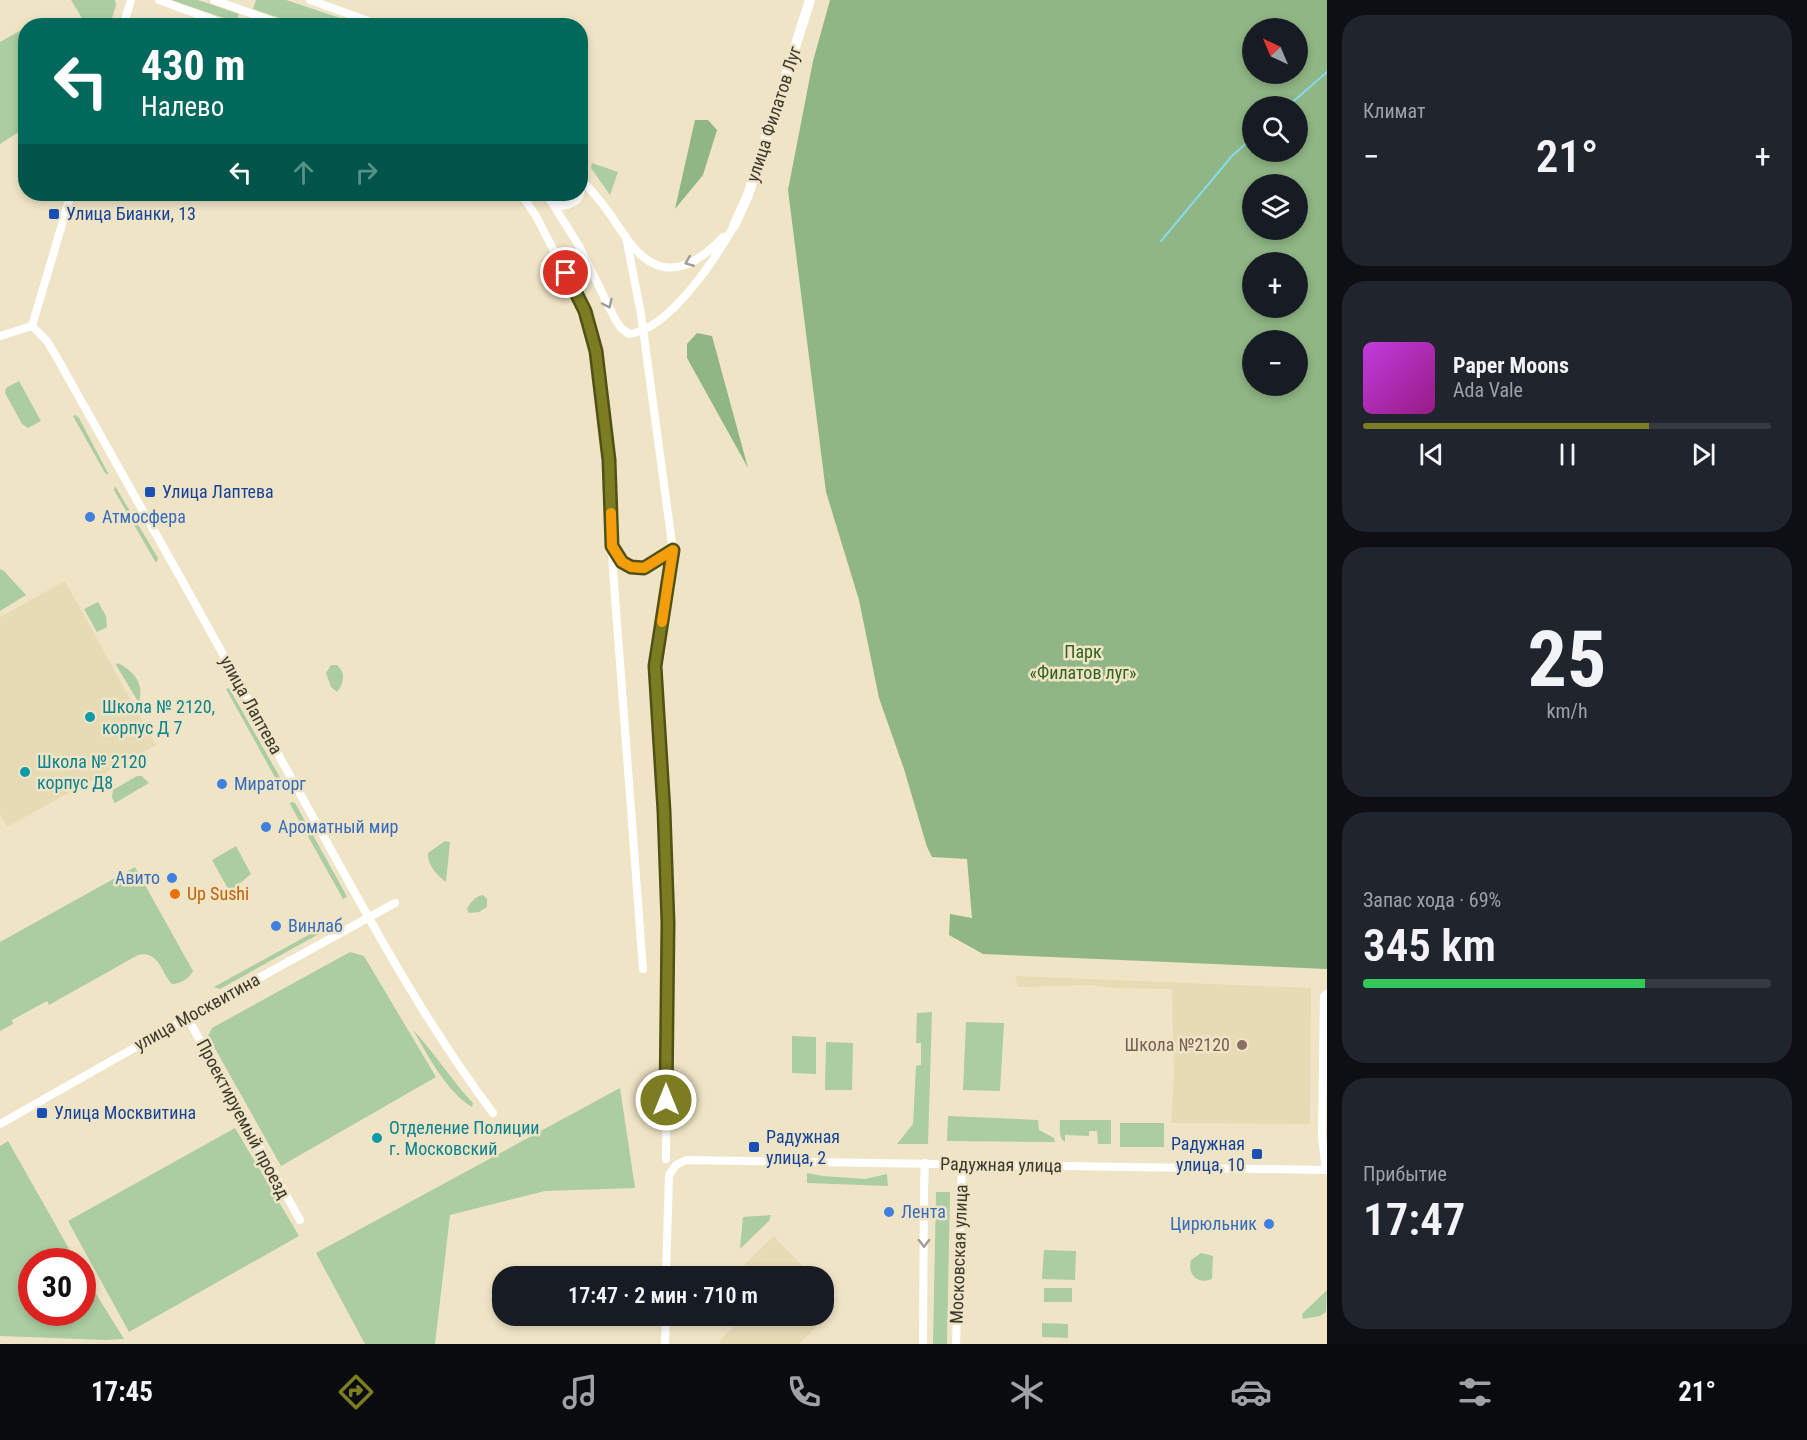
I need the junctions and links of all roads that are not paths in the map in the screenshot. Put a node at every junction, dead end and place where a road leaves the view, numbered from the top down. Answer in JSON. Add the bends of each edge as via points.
{"nodes":[{"id":1,"x":131,"y":0,"type":"edge"},
{"id":2,"x":159,"y":0,"type":"edge"},
{"id":3,"x":214,"y":0,"type":"edge"},
{"id":4,"x":310,"y":0,"type":"edge"},
{"id":5,"x":810,"y":0,"type":"edge"},
{"id":6,"x":125,"y":18,"type":"edge"},
{"id":7,"x":208,"y":18,"type":"edge"},
{"id":8,"x":264,"y":18,"type":"edge"},
{"id":9,"x":360,"y":18,"type":"edge"},
{"id":10,"x":588,"y":187,"type":"edge"},
{"id":11,"x":69,"y":201,"type":"edge"},
{"id":12,"x":526,"y":201,"type":"edge"},
{"id":13,"x":551,"y":201,"type":"edge"},
{"id":14,"x":554,"y":201,"type":"edge"},
{"id":15,"x":576,"y":201,"type":"edge"},
{"id":16,"x":734,"y":226,"type":"junction"},
{"id":17,"x":626,"y":237,"type":"junction"},
{"id":18,"x":32,"y":326,"type":"junction"},
{"id":19,"x":0,"y":336,"type":"edge"},
{"id":20,"x":612,"y":546,"type":"junction"},
{"id":21,"x":673,"y":550,"type":"junction"},
{"id":22,"x":395,"y":903,"type":"dead end"},
{"id":23,"x":367,"y":917,"type":"junction"},
{"id":24,"x":643,"y":969,"type":"dead end"},
{"id":25,"x":1327,"y":994,"type":"edge"},
{"id":26,"x":188,"y":1017,"type":"junction"},
{"id":27,"x":493,"y":1113,"type":"dead end"},
{"id":28,"x":0,"y":1124,"type":"edge"},
{"id":29,"x":666,"y":1159,"type":"dead end"},
{"id":30,"x":926,"y":1163,"type":"junction"},
{"id":31,"x":962,"y":1164,"type":"junction"},
{"id":32,"x":1326,"y":1170,"type":"edge"},
{"id":33,"x":300,"y":1220,"type":"dead end"},
{"id":34,"x":666,"y":1266,"type":"edge"},
{"id":35,"x":666,"y":1326,"type":"edge"},
{"id":36,"x":665,"y":1344,"type":"edge"},
{"id":37,"x":923,"y":1344,"type":"edge"},
{"id":38,"x":956,"y":1344,"type":"edge"}],
"edges":[{"from":1,"to":6,"type":"street"},
{"from":2,"to":7,"type":"street"},
{"from":3,"to":8,"type":"street"},
{"from":4,"to":9,"type":"street"},
{"from":5,"to":16,"type":"street","name":"улица Филатов Луг","via":[[748,195]]},
{"from":10,"to":17,"type":"street","name":"улица Филатов Луг"},
{"from":11,"to":18,"type":"street"},
{"from":12,"to":20,"type":"street","via":[[585,311],[596,351],[609,460]]},
{"from":13,"to":16,"type":"street","name":"улица Филатов Луг","one_way":true,"via":[[579,246],[615,319],[629,334],[647,329],[692,288]]},
{"from":14,"to":15,"type":"street","via":[[561,206]]},
{"from":16,"to":17,"type":"street","name":"улица Филатов Луг","one_way":true,"via":[[691,264],[669,268],[648,261]]},
{"from":17,"to":21,"type":"street","via":[[641,314]]},
{"from":18,"to":19,"type":"street"},
{"from":18,"to":23,"type":"street","name":"улица Лаптева","via":[[62,366]]},
{"from":20,"to":21,"type":"street","via":[[622,562],[644,568]]},
{"from":20,"to":24,"type":"street"},
{"from":21,"to":29,"type":"street","via":[[655,666],[668,923]]},
{"from":22,"to":23,"type":"street","name":"улица Москвитина"},
{"from":23,"to":26,"type":"street","name":"улица Москвитина"},
{"from":23,"to":27,"type":"street","name":"улица Лаптева","via":[[427,1019]]},
{"from":25,"to":32,"type":"street","via":[[1322,1137]]},
{"from":26,"to":28,"type":"street","name":"улица Москвитина"},
{"from":26,"to":33,"type":"street","name":"Проектируемый проезд"},
{"from":30,"to":31,"type":"street","name":"Радужная улица"},
{"from":30,"to":34,"type":"street","name":"Радужная улица","via":[[683,1161],[669,1175]]},
{"from":30,"to":37,"type":"street","name":"Московская улица","one_way":true},
{"from":31,"to":32,"type":"street","name":"Радужная улица"},
{"from":31,"to":38,"type":"street","name":"Московская улица"},
{"from":35,"to":36,"type":"street"}]}
